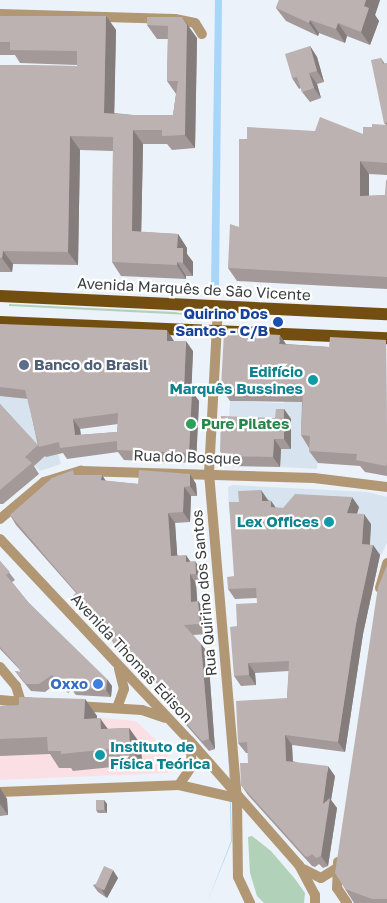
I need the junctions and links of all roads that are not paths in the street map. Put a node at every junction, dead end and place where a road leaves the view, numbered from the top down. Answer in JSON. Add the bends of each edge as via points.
{"nodes":[{"id":1,"x":0,"y":14,"type":"edge"},
{"id":2,"x":202,"y":34,"type":"dead end"},
{"id":3,"x":0,"y":296,"type":"edge"},
{"id":4,"x":218,"y":307,"type":"junction"},
{"id":5,"x":387,"y":314,"type":"edge"},
{"id":6,"x":0,"y":322,"type":"edge"},
{"id":7,"x":217,"y":332,"type":"junction"},
{"id":8,"x":387,"y":338,"type":"edge"},
{"id":9,"x":209,"y":473,"type":"junction"},
{"id":10,"x":387,"y":487,"type":"edge"},
{"id":11,"x":0,"y":519,"type":"edge"},
{"id":12,"x":0,"y":539,"type":"edge"},
{"id":13,"x":387,"y":563,"type":"edge"},
{"id":14,"x":377,"y":603,"type":"edge"},
{"id":15,"x":117,"y":663,"type":"junction"},
{"id":16,"x":0,"y":667,"type":"edge"},
{"id":17,"x":0,"y":700,"type":"edge"},
{"id":18,"x":21,"y":702,"type":"junction"},
{"id":19,"x":41,"y":703,"type":"edge"},
{"id":20,"x":60,"y":705,"type":"edge"},
{"id":21,"x":118,"y":708,"type":"junction"},
{"id":22,"x":169,"y":719,"type":"junction"},
{"id":23,"x":190,"y":741,"type":"junction"},
{"id":24,"x":179,"y":785,"type":"junction"},
{"id":25,"x":0,"y":792,"type":"edge"},
{"id":26,"x":237,"y":798,"type":"junction"},
{"id":27,"x":339,"y":854,"type":"edge"},
{"id":28,"x":301,"y":867,"type":"junction"},
{"id":29,"x":337,"y":868,"type":"junction"},
{"id":30,"x":250,"y":903,"type":"edge"},
{"id":31,"x":315,"y":903,"type":"edge"},
{"id":32,"x":347,"y":903,"type":"edge"}],
"edges":[{"from":1,"to":2,"type":"street","via":[[175,19],[195,23]]},
{"from":3,"to":4,"type":"main road","name":"Avenida Marquês de São Vicente"},
{"from":4,"to":5,"type":"main road","name":"Avenida Marquês de São Vicente"},
{"from":4,"to":7,"type":"street","name":"Rua Quirino dos Santos"},
{"from":6,"to":7,"type":"main road"},
{"from":7,"to":8,"type":"main road"},
{"from":7,"to":9,"type":"street","name":"Rua Quirino dos Santos"},
{"from":9,"to":10,"type":"street","name":"Rua do Bosque","via":[[346,480]]},
{"from":9,"to":11,"type":"street","name":"Rua do Bosque","via":[[105,470],[63,474],[44,482]]},
{"from":9,"to":26,"type":"street","name":"Rua Quirino dos Santos"},
{"from":12,"to":15,"type":"street","name":"Avenida Thomas Edison"},
{"from":13,"to":14,"type":"street"},
{"from":15,"to":21,"type":"street","via":[[124,689]]},
{"from":15,"to":22,"type":"street","name":"Avenida Thomas Edison"},
{"from":16,"to":18,"type":"street","via":[[16,686]]},
{"from":17,"to":18,"type":"street"},
{"from":18,"to":19,"type":"street"},
{"from":20,"to":21,"type":"street"},
{"from":21,"to":22,"type":"street","via":[[142,710]]},
{"from":22,"to":23,"type":"street","name":"Avenida Thomas Edison"},
{"from":23,"to":24,"type":"street","via":[[192,766]]},
{"from":23,"to":26,"type":"street","name":"Avenida Thomas Edison"},
{"from":24,"to":25,"type":"street"},
{"from":24,"to":26,"type":"street"},
{"from":26,"to":28,"type":"street","name":"Avenida Thomas Edison"},
{"from":26,"to":30,"type":"street","name":"Rua Quirino dos Santos","via":[[238,877]]},
{"from":27,"to":29,"type":"street"},
{"from":28,"to":29,"type":"street","name":"Avenida Thomas Edison","via":[[321,878]]},
{"from":28,"to":31,"type":"street","name":"Avenida Thomas Edison","via":[[315,894]]},
{"from":29,"to":32,"type":"street","via":[[337,888]]}]}
